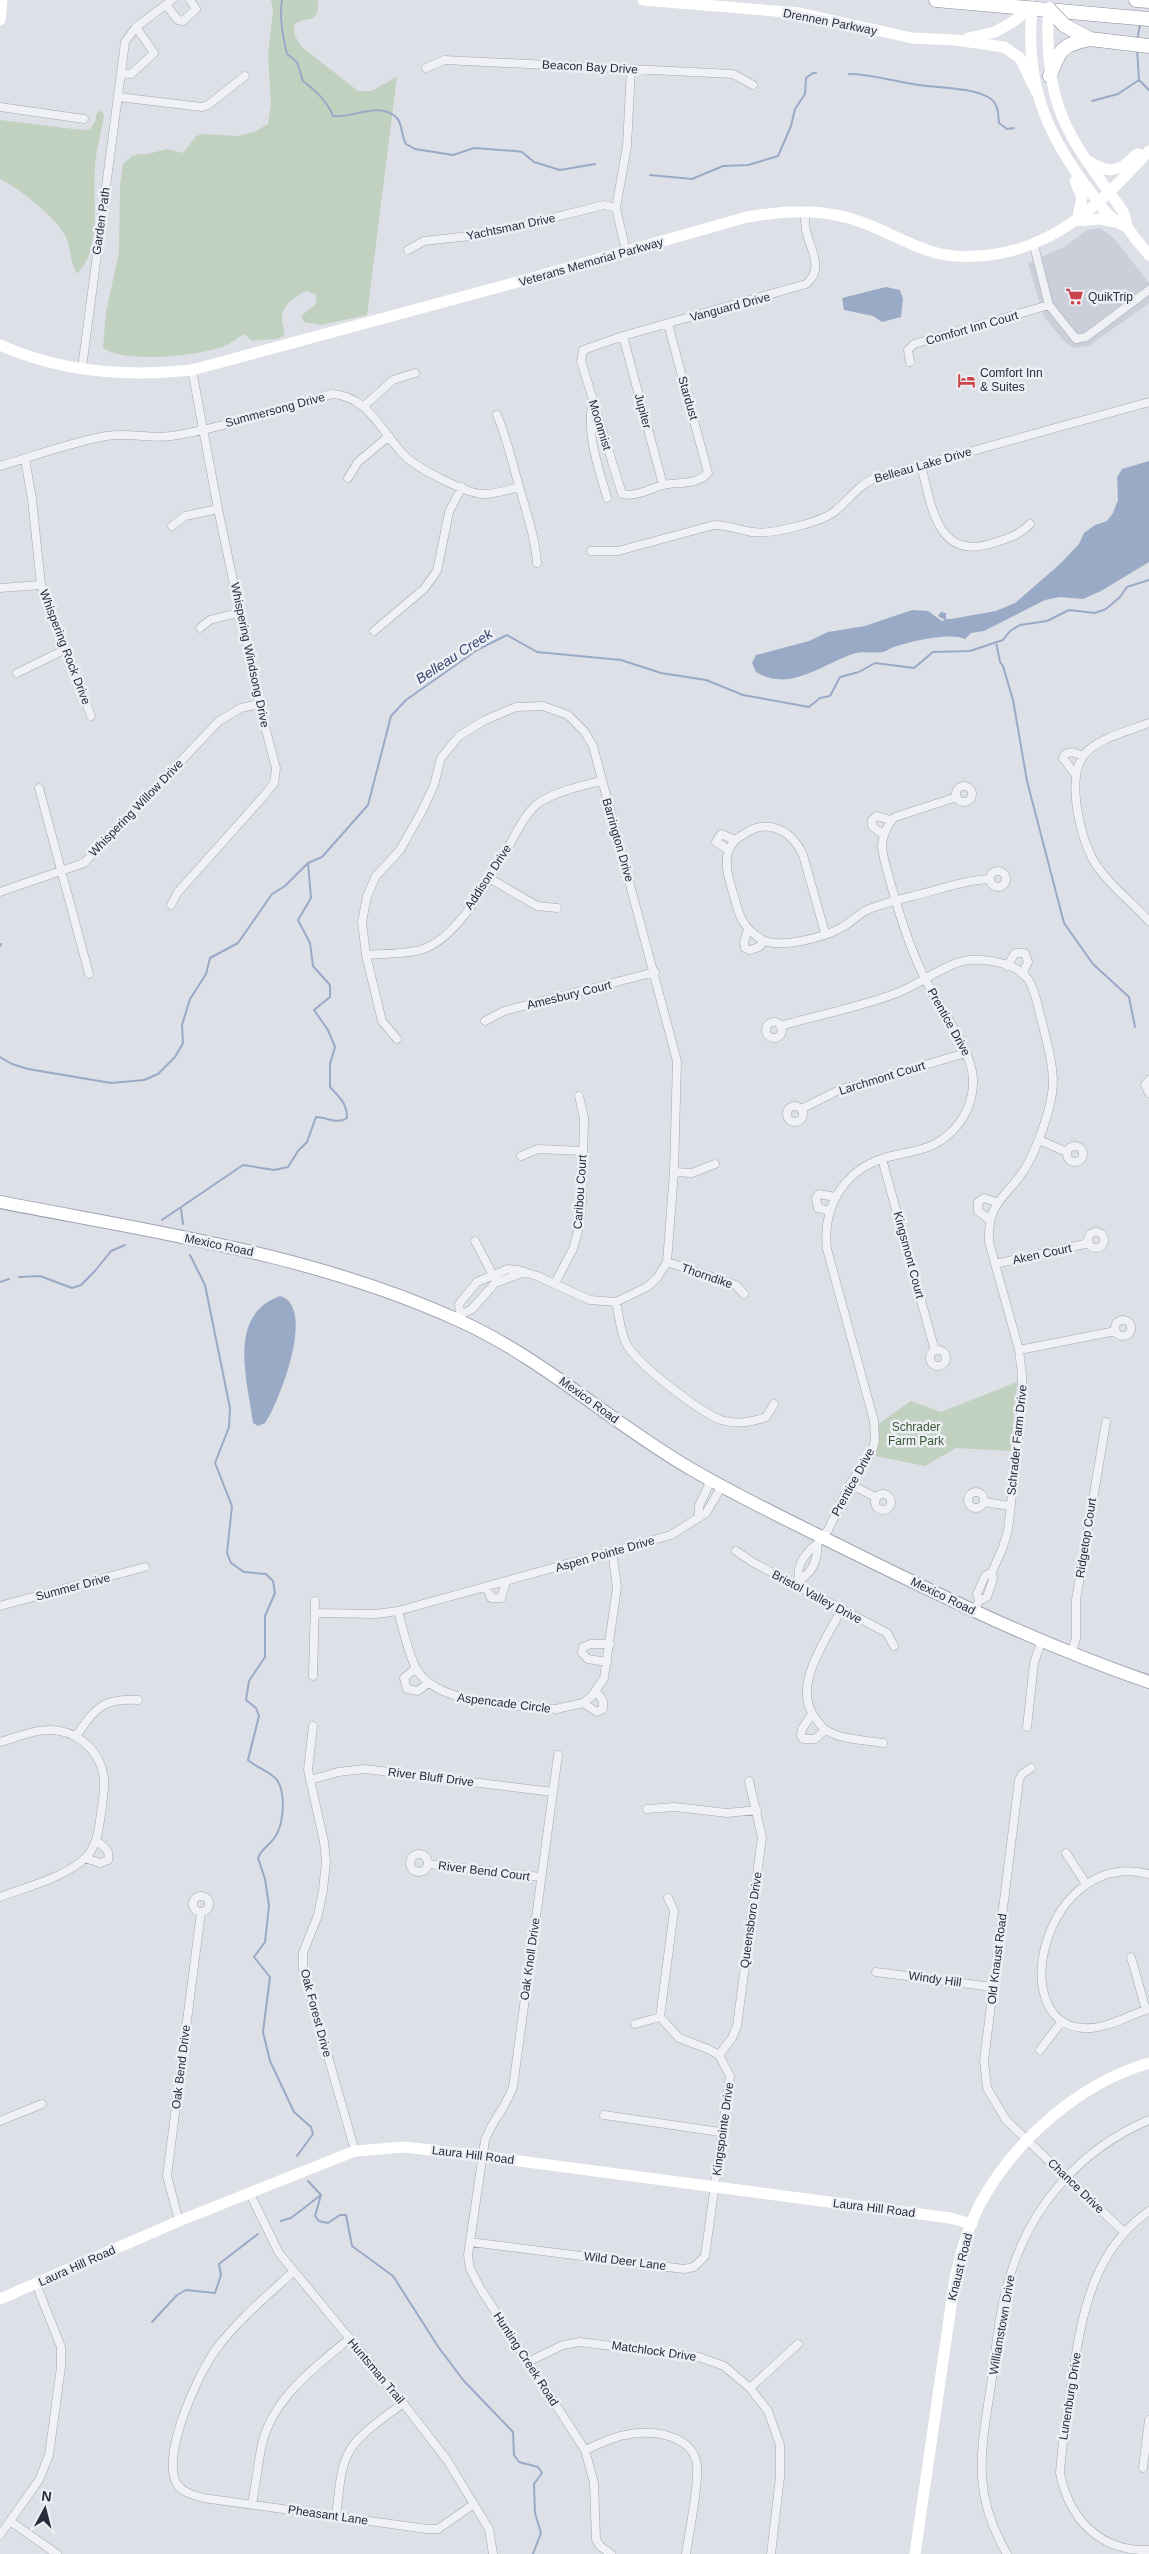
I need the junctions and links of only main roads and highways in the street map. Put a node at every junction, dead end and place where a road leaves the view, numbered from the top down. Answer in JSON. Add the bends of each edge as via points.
{"nodes":[{"id":1,"x":2,"y":0,"type":"edge"},
{"id":2,"x":643,"y":0,"type":"edge"},
{"id":3,"x":936,"y":0,"type":"edge"},
{"id":4,"x":1136,"y":0,"type":"edge"},
{"id":5,"x":1149,"y":1,"type":"edge"},
{"id":6,"x":1041,"y":2,"type":"edge"},
{"id":7,"x":0,"y":20,"type":"edge"},
{"id":8,"x":1149,"y":20,"type":"edge"},
{"id":9,"x":1090,"y":39,"type":"junction"},
{"id":10,"x":956,"y":40,"type":"junction"},
{"id":11,"x":1149,"y":46,"type":"edge"},
{"id":12,"x":1050,"y":76,"type":"junction"},
{"id":13,"x":1036,"y":91,"type":"junction"},
{"id":14,"x":1149,"y":151,"type":"edge"},
{"id":15,"x":1084,"y":159,"type":"junction"},
{"id":16,"x":1067,"y":160,"type":"junction"},
{"id":17,"x":1108,"y":192,"type":"junction"},
{"id":18,"x":1098,"y":202,"type":"junction"},
{"id":19,"x":1075,"y":220,"type":"junction"},
{"id":20,"x":1114,"y":222,"type":"junction"},
{"id":21,"x":1127,"y":227,"type":"junction"},
{"id":22,"x":1149,"y":255,"type":"edge"},
{"id":23,"x":0,"y":345,"type":"edge"},
{"id":24,"x":0,"y":1202,"type":"edge"},
{"id":25,"x":1149,"y":1682,"type":"edge"},
{"id":26,"x":1149,"y":2063,"type":"edge"},
{"id":27,"x":972,"y":2224,"type":"junction"},
{"id":28,"x":0,"y":2299,"type":"edge"},
{"id":29,"x":915,"y":2554,"type":"edge"}],
"edges":[{"from":1,"to":7,"type":"main road"},
{"from":2,"to":10,"type":"main road","name":"Drennen Parkway","via":[[799,13],[912,38]]},
{"from":3,"to":8,"type":"highway"},
{"from":4,"to":5,"type":"highway"},
{"from":6,"to":9,"type":"highway","bridge":true,"via":[[1064,26]]},
{"from":6,"to":10,"type":"main road","bridge":true,"via":[[995,32]]},
{"from":6,"to":12,"type":"main road","bridge":true,"via":[[1048,24]]},
{"from":6,"to":13,"type":"main road","bridge":true,"via":[[1031,22],[1030,56]]},
{"from":9,"to":11,"type":"highway"},
{"from":9,"to":12,"type":"highway","via":[[1071,43],[1061,50]]},
{"from":10,"to":13,"type":"main road","via":[[1010,50],[1024,64]]},
{"from":12,"to":15,"type":"main road","via":[[1065,126]]},
{"from":13,"to":16,"type":"main road","via":[[1050,130]]},
{"from":14,"to":15,"type":"main road","via":[[1135,155],[1114,169],[1104,169]]},
{"from":14,"to":17,"type":"main road","name":"Veterans Memorial Parkway"},
{"from":15,"to":17,"type":"main road"},
{"from":16,"to":18,"type":"main road"},
{"from":16,"to":19,"type":"main road","via":[[1068,171],[1082,192]]},
{"from":17,"to":18,"type":"main road","name":"Veterans Memorial Parkway"},
{"from":17,"to":21,"type":"main road","via":[[1125,214]]},
{"from":18,"to":19,"type":"main road","name":"Veterans Memorial Parkway"},
{"from":18,"to":20,"type":"main road"},
{"from":19,"to":20,"type":"main road","via":[[1100,218]]},
{"from":19,"to":23,"type":"main road","name":"Veterans Memorial Parkway","via":[[1034,246],[980,256],[944,255],[841,216],[805,210],[747,217],[192,370],[138,374],[82,368],[48,363]]},
{"from":20,"to":21,"type":"main road"},
{"from":21,"to":22,"type":"main road"},
{"from":24,"to":25,"type":"main road","name":"Mexico Road","via":[[245,1249],[458,1316],[518,1352],[649,1443],[820,1540],[977,1606],[1041,1642]]},
{"from":26,"to":27,"type":"main road","name":"Knaust Road","via":[[1113,2077],[1078,2097],[1053,2117],[1028,2140],[997,2178]]},
{"from":27,"to":28,"type":"main road","name":"Laura Hill Road","via":[[950,2218],[404,2147],[355,2151],[179,2221]]},
{"from":27,"to":29,"type":"main road","name":"Knaust Road","via":[[954,2285]]}]}
